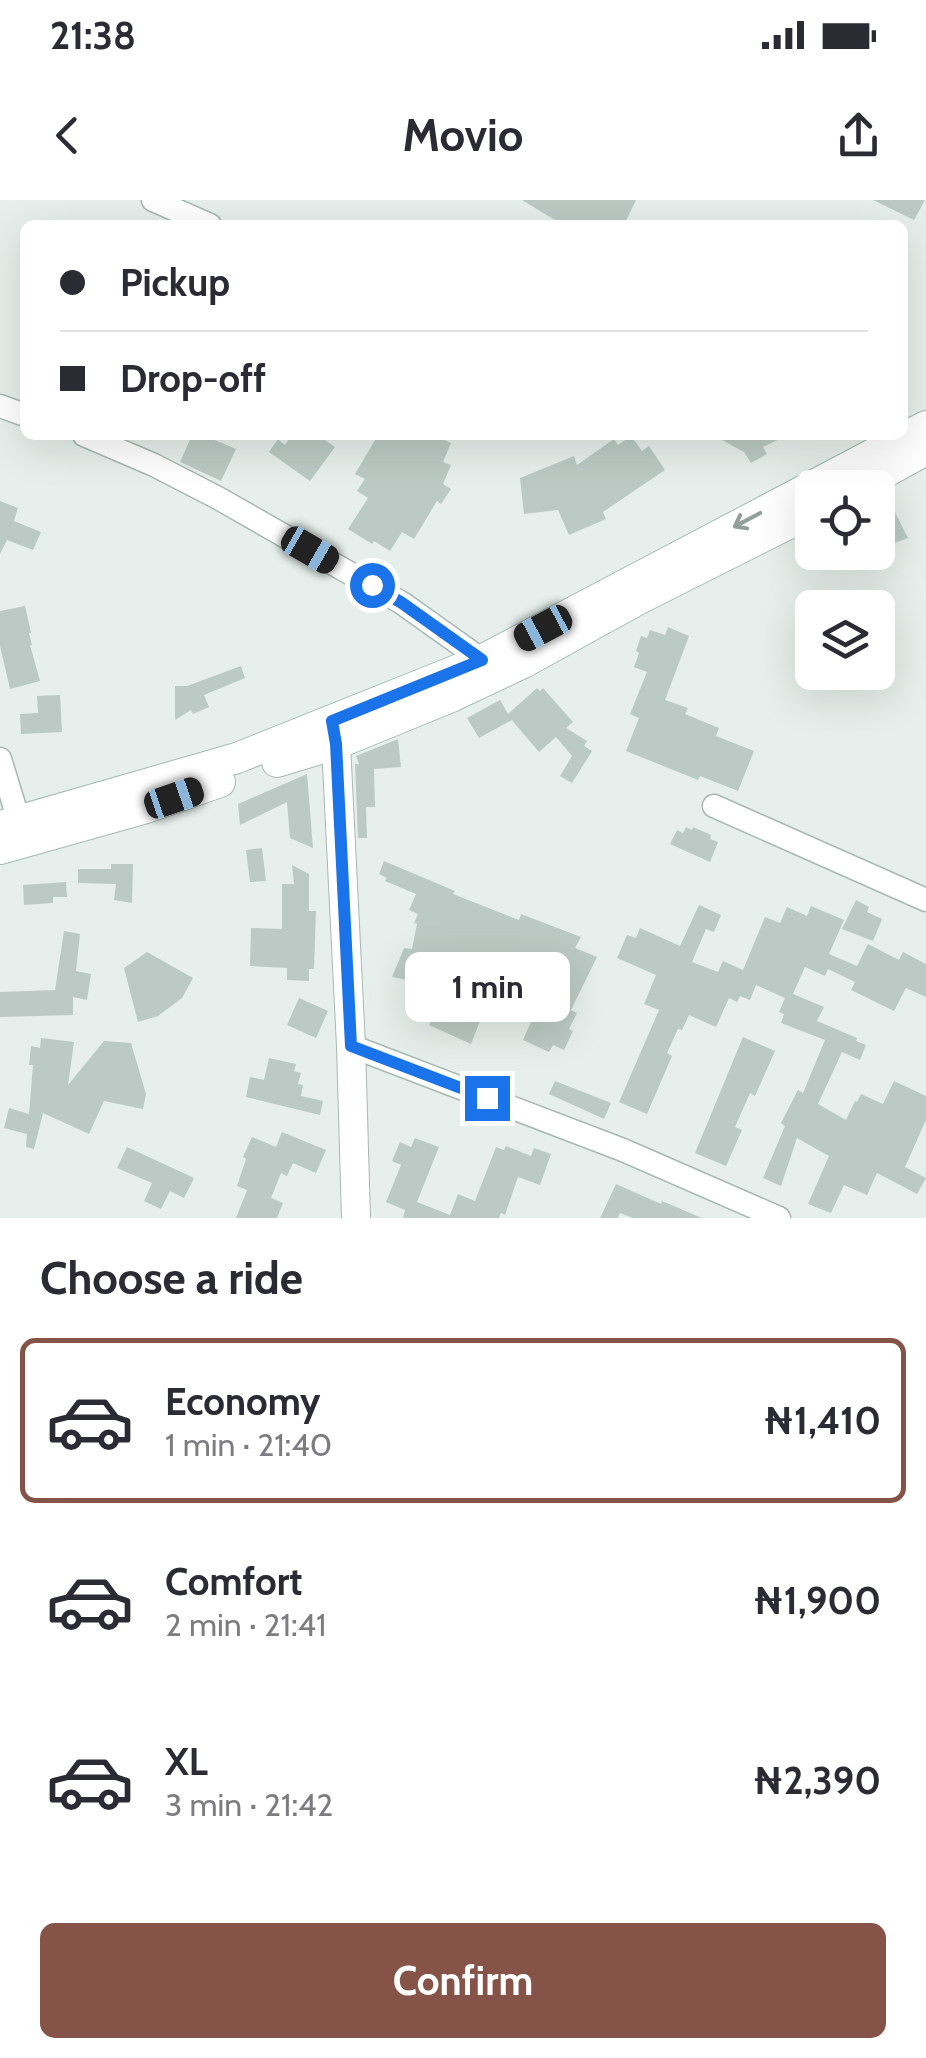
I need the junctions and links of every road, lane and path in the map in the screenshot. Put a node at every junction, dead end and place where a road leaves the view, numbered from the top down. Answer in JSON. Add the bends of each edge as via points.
{"nodes":[{"id":1,"x":154,"y":200,"type":"edge"},
{"id":2,"x":199,"y":220,"type":"edge"},
{"id":3,"x":96,"y":440,"type":"edge"},
{"id":4,"x":899,"y":440,"type":"edge"},
{"id":5,"x":926,"y":450,"type":"edge"},
{"id":6,"x":890,"y":470,"type":"edge"},
{"id":7,"x":795,"y":521,"type":"edge"},
{"id":8,"x":482,"y":660,"type":"junction"},
{"id":9,"x":334,"y":732,"type":"junction"},
{"id":10,"x":0,"y":759,"type":"edge"},
{"id":11,"x":714,"y":806,"type":"dead end"},
{"id":12,"x":9,"y":824,"type":"edge"},
{"id":13,"x":0,"y":850,"type":"edge"},
{"id":14,"x":926,"y":900,"type":"edge"},
{"id":15,"x":351,"y":1046,"type":"junction"},
{"id":16,"x":356,"y":1218,"type":"edge"},
{"id":17,"x":779,"y":1218,"type":"edge"}],
"edges":[{"from":1,"to":2,"type":"street"},
{"from":3,"to":8,"type":"street","via":[[234,507],[402,603]]},
{"from":4,"to":8,"type":"main road","one_way":true},
{"from":5,"to":6,"type":"main road"},
{"from":7,"to":9,"type":"main road","via":[[451,697]]},
{"from":8,"to":9,"type":"main road"},
{"from":9,"to":12,"type":"main road"},
{"from":9,"to":13,"type":"main road","via":[[291,757]]},
{"from":9,"to":15,"type":"street"},
{"from":10,"to":12,"type":"street"},
{"from":11,"to":14,"type":"street"},
{"from":15,"to":16,"type":"street"},
{"from":15,"to":17,"type":"street","via":[[624,1150]]}]}
